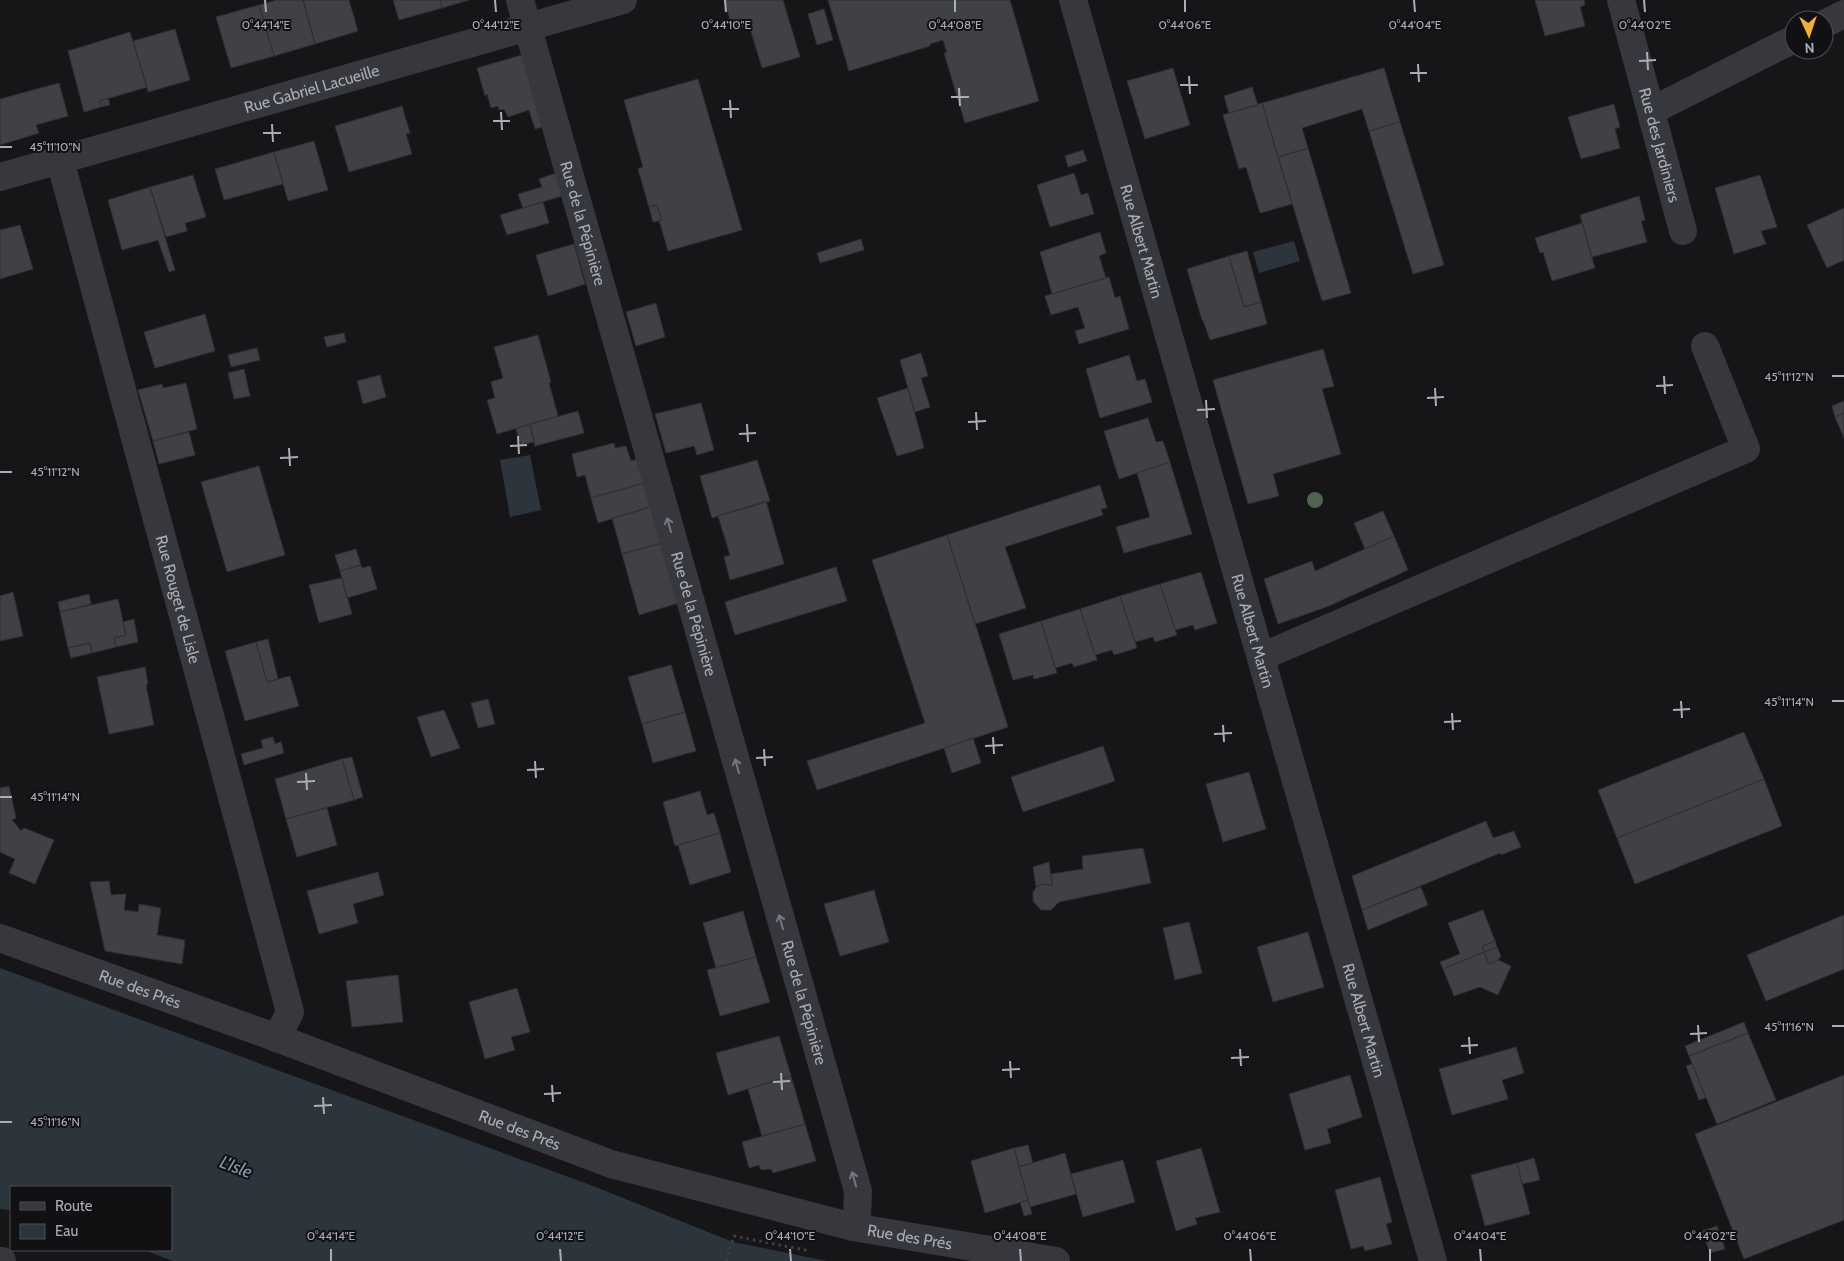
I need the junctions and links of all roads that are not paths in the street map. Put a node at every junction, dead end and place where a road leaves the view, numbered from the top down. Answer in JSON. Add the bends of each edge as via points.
{"nodes":[{"id":1,"x":520,"y":0,"type":"edge"},
{"id":2,"x":623,"y":0,"type":"edge"},
{"id":3,"x":1073,"y":0,"type":"edge"},
{"id":4,"x":1621,"y":0,"type":"edge"},
{"id":5,"x":528,"y":27,"type":"junction"},
{"id":6,"x":1784,"y":44,"type":"edge"},
{"id":7,"x":1651,"y":111,"type":"junction"},
{"id":8,"x":60,"y":160,"type":"junction"},
{"id":9,"x":0,"y":177,"type":"edge"},
{"id":10,"x":1683,"y":231,"type":"dead end"},
{"id":11,"x":1705,"y":346,"type":"dead end"},
{"id":12,"x":1261,"y":658,"type":"junction"},
{"id":13,"x":0,"y":938,"type":"edge"},
{"id":14,"x":277,"y":1038,"type":"junction"},
{"id":15,"x":852,"y":1226,"type":"junction"},
{"id":16,"x":1056,"y":1261,"type":"edge"},
{"id":17,"x":1433,"y":1261,"type":"edge"}],
"edges":[{"from":1,"to":5,"type":"street","name":"Rue de la Pépinière"},
{"from":2,"to":5,"type":"street","name":"Rue Gabriel Lacueille"},
{"from":3,"to":12,"type":"street","name":"Rue Albert Martin"},
{"from":4,"to":7,"type":"street","name":"Rue des Jardiniers"},
{"from":5,"to":8,"type":"street","name":"Rue Gabriel Lacueille"},
{"from":15,"to":5,"type":"street","name":"Rue de la Pépinière","one_way":true,"via":[[858,1218],[858,1191]]},
{"from":6,"to":7,"type":"street"},
{"from":7,"to":10,"type":"street","name":"Rue des Jardiniers"},
{"from":8,"to":9,"type":"street","name":"Rue Gabriel Lacueille"},
{"from":8,"to":14,"type":"street","name":"Rue Rouget de Lisle","via":[[290,1012]]},
{"from":11,"to":12,"type":"street","via":[[1746,449]]},
{"from":12,"to":17,"type":"street","name":"Rue Albert Martin"},
{"from":13,"to":14,"type":"street","name":"Rue des Prés"},
{"from":14,"to":15,"type":"street","name":"Rue des Prés","via":[[610,1164]]},
{"from":15,"to":16,"type":"street","name":"Rue des Prés"}]}
